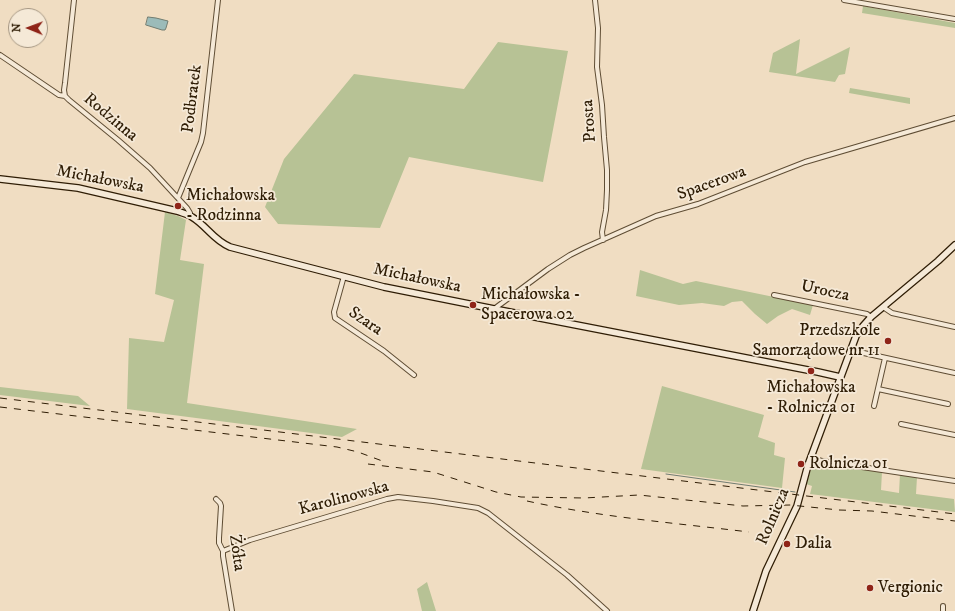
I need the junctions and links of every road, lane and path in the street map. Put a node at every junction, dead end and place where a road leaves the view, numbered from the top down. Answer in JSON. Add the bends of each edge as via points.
{"nodes":[{"id":1,"x":74,"y":0,"type":"edge"},
{"id":2,"x":218,"y":0,"type":"edge"},
{"id":3,"x":595,"y":0,"type":"edge"},
{"id":4,"x":844,"y":0,"type":"edge"},
{"id":5,"x":955,"y":20,"type":"edge"},
{"id":6,"x":0,"y":55,"type":"edge"},
{"id":7,"x":65,"y":96,"type":"junction"},
{"id":8,"x":955,"y":118,"type":"edge"},
{"id":9,"x":0,"y":179,"type":"edge"},
{"id":10,"x":178,"y":198,"type":"junction"},
{"id":11,"x":190,"y":216,"type":"junction"},
{"id":12,"x":603,"y":240,"type":"junction"},
{"id":13,"x":955,"y":244,"type":"edge"},
{"id":14,"x":344,"y":276,"type":"junction"},
{"id":15,"x":774,"y":295,"type":"dead end"},
{"id":16,"x":884,"y":307,"type":"junction"},
{"id":17,"x":494,"y":309,"type":"junction"},
{"id":18,"x":871,"y":317,"type":"junction"},
{"id":19,"x":955,"y":327,"type":"edge"},
{"id":20,"x":850,"y":350,"type":"junction"},
{"id":21,"x":884,"y":358,"type":"junction"},
{"id":22,"x":955,"y":373,"type":"edge"},
{"id":23,"x":414,"y":375,"type":"dead end"},
{"id":24,"x":840,"y":377,"type":"junction"},
{"id":25,"x":878,"y":389,"type":"junction"},
{"id":26,"x":948,"y":404,"type":"dead end"},
{"id":27,"x":874,"y":406,"type":"dead end"},
{"id":28,"x":901,"y":424,"type":"dead end"},
{"id":29,"x":955,"y":435,"type":"edge"},
{"id":30,"x":810,"y":458,"type":"junction"},
{"id":31,"x":955,"y":481,"type":"edge"},
{"id":32,"x":216,"y":499,"type":"dead end"},
{"id":33,"x":223,"y":551,"type":"junction"},
{"id":34,"x":943,"y":606,"type":"dead end"},
{"id":35,"x":232,"y":611,"type":"edge"},
{"id":36,"x":607,"y":611,"type":"edge"},
{"id":37,"x":753,"y":611,"type":"edge"},
{"id":38,"x":942,"y":611,"type":"edge"}],
"edges":[{"from":1,"to":7,"type":"street","via":[[64,83]]},
{"from":2,"to":10,"type":"street","name":"Podbratek","via":[[203,133]]},
{"from":3,"to":12,"type":"street","name":"Prosta","via":[[598,28],[597,67],[607,190]]},
{"from":4,"to":5,"type":"street"},
{"from":6,"to":7,"type":"street","name":"Rodzinna"},
{"from":7,"to":10,"type":"street","name":"Rodzinna","via":[[150,168]]},
{"from":8,"to":12,"type":"street","name":"Spacerowa","via":[[805,162],[698,204],[656,216]]},
{"from":9,"to":11,"type":"street","name":"Michałowska","via":[[78,188]]},
{"from":10,"to":11,"type":"street","name":"Rodzinna"},
{"from":11,"to":14,"type":"street","name":"Michałowska","via":[[216,239],[230,247]]},
{"from":12,"to":17,"type":"street","name":"Spacerowa","via":[[548,269]]},
{"from":13,"to":16,"type":"street","name":"Rolnicza"},
{"from":14,"to":17,"type":"street","name":"Michałowska","via":[[384,287]]},
{"from":14,"to":23,"type":"street","name":"Szara","via":[[335,318]]},
{"from":15,"to":18,"type":"street","name":"Urocza","via":[[867,314]]},
{"from":16,"to":18,"type":"street","name":"Rolnicza"},
{"from":16,"to":19,"type":"street","via":[[892,313]]},
{"from":17,"to":24,"type":"street","name":"Michałowska"},
{"from":18,"to":20,"type":"street","name":"Rolnicza","via":[[859,331]]},
{"from":20,"to":21,"type":"street"},
{"from":20,"to":24,"type":"street","name":"Rolnicza"},
{"from":21,"to":22,"type":"street"},
{"from":21,"to":25,"type":"street"},
{"from":24,"to":30,"type":"street","name":"Rolnicza"},
{"from":25,"to":26,"type":"street"},
{"from":25,"to":27,"type":"street"},
{"from":28,"to":29,"type":"street"},
{"from":30,"to":31,"type":"street"},
{"from":30,"to":37,"type":"street","name":"Rolnicza","via":[[794,515],[767,568]]},
{"from":32,"to":33,"type":"street","name":"Żółta","via":[[221,506],[219,542]]},
{"from":33,"to":35,"type":"street","name":"Żółta"},
{"from":33,"to":36,"type":"street","name":"Karolinowska","via":[[255,538],[398,497],[478,508],[488,513],[567,575]]},
{"from":34,"to":38,"type":"street"}]}
